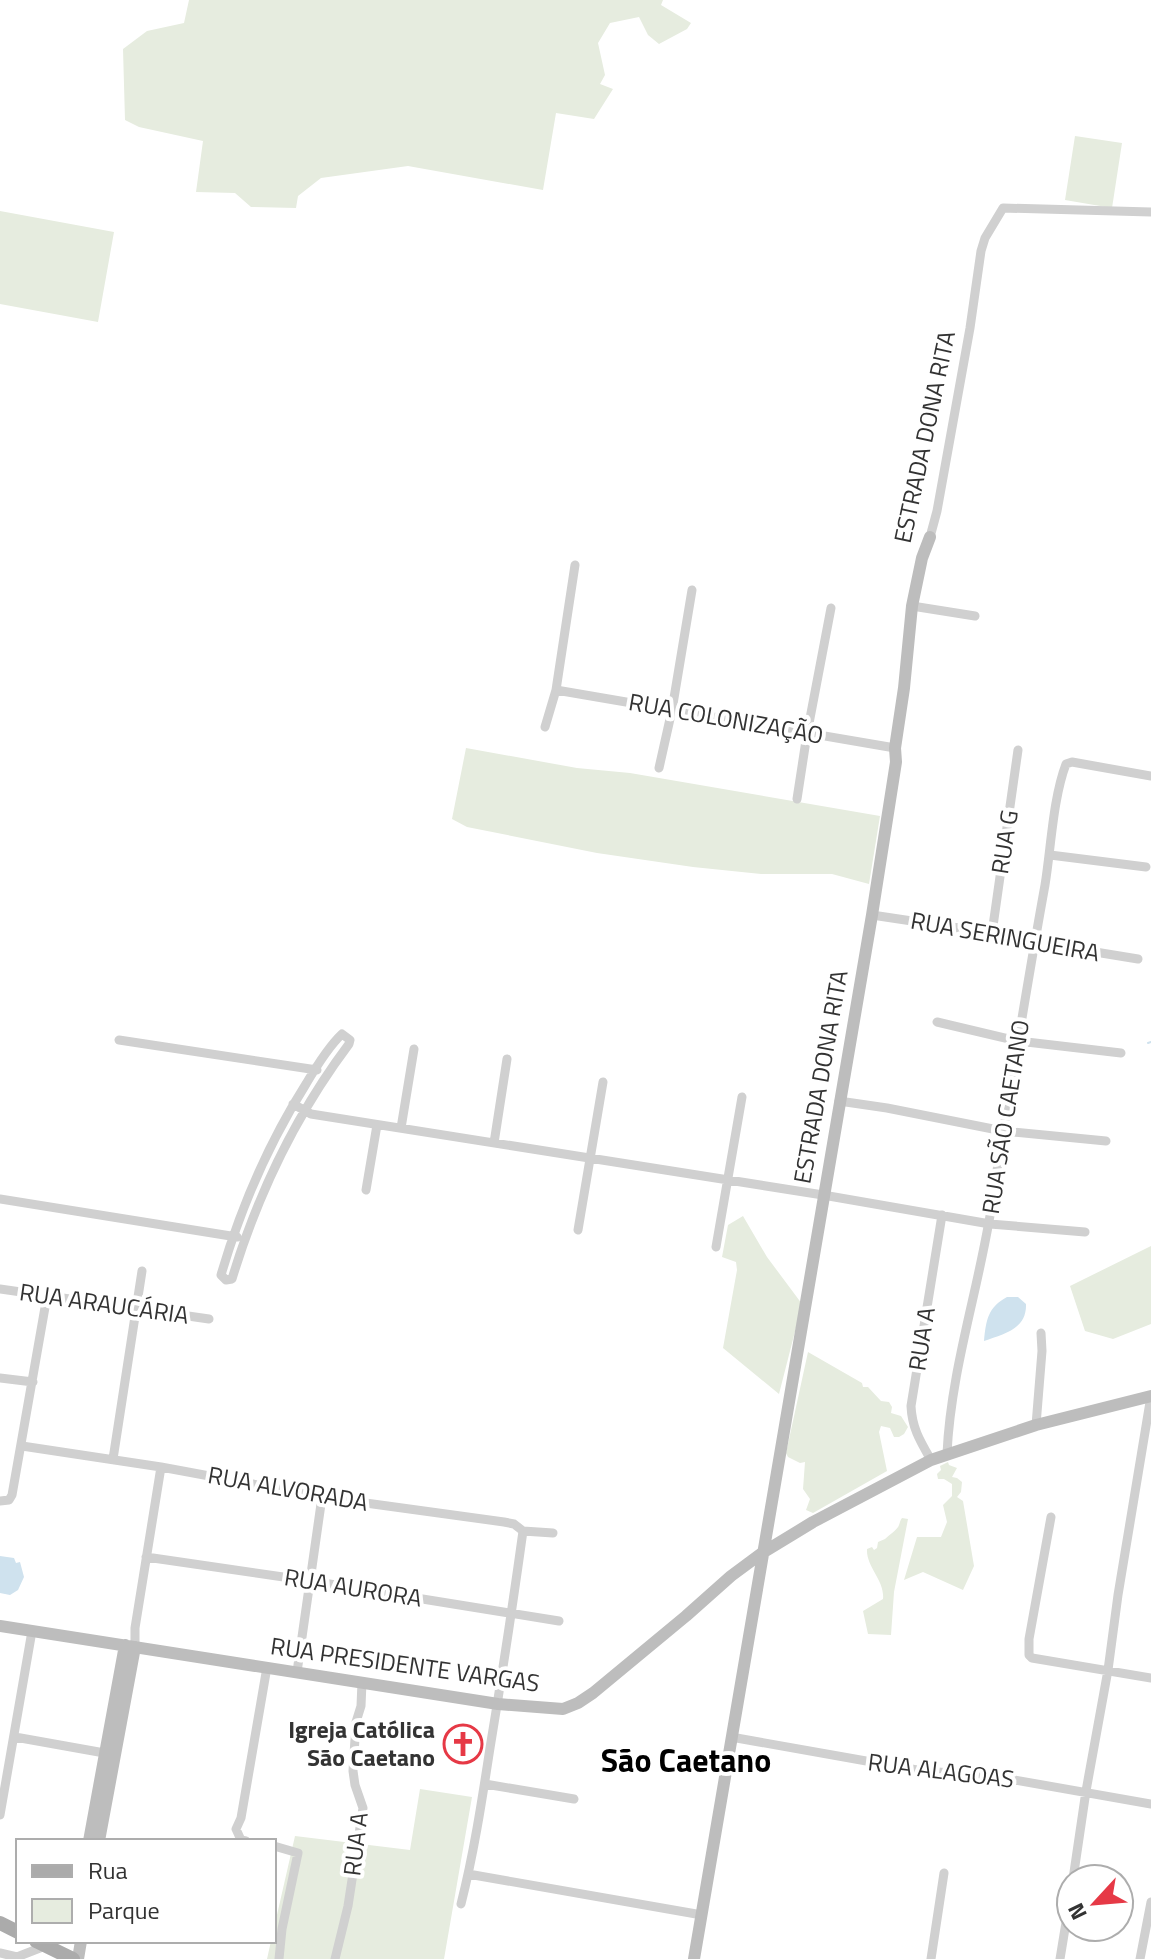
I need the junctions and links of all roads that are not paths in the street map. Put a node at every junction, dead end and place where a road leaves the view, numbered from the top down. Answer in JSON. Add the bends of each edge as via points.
{"nodes":[{"id":1,"x":1151,"y":212,"type":"edge"},
{"id":2,"x":930,"y":537,"type":"joint"},
{"id":3,"x":575,"y":565,"type":"dead end"},
{"id":4,"x":692,"y":590,"type":"dead end"},
{"id":5,"x":912,"y":606,"type":"junction"},
{"id":6,"x":831,"y":608,"type":"dead end"},
{"id":7,"x":975,"y":616,"type":"dead end"},
{"id":8,"x":556,"y":690,"type":"junction"},
{"id":9,"x":672,"y":710,"type":"junction"},
{"id":10,"x":545,"y":727,"type":"dead end"},
{"id":11,"x":807,"y":734,"type":"junction"},
{"id":12,"x":895,"y":748,"type":"junction"},
{"id":13,"x":1018,"y":750,"type":"dead end"},
{"id":14,"x":659,"y":768,"type":"dead end"},
{"id":15,"x":1151,"y":776,"type":"edge"},
{"id":16,"x":797,"y":799,"type":"dead end"},
{"id":17,"x":1050,"y":855,"type":"junction"},
{"id":18,"x":1146,"y":867,"type":"dead end"},
{"id":19,"x":872,"y":915,"type":"junction"},
{"id":20,"x":992,"y":933,"type":"junction"},
{"id":21,"x":1034,"y":942,"type":"junction"},
{"id":22,"x":1138,"y":959,"type":"dead end"},
{"id":23,"x":937,"y":1022,"type":"dead end"},
{"id":24,"x":119,"y":1040,"type":"dead end"},
{"id":25,"x":1018,"y":1041,"type":"junction"},
{"id":26,"x":414,"y":1049,"type":"dead end"},
{"id":27,"x":1121,"y":1053,"type":"dead end"},
{"id":28,"x":507,"y":1059,"type":"dead end"},
{"id":29,"x":316,"y":1069,"type":"junction"},
{"id":30,"x":326,"y":1075,"type":"junction"},
{"id":31,"x":603,"y":1082,"type":"dead end"},
{"id":32,"x":742,"y":1097,"type":"dead end"},
{"id":33,"x":839,"y":1101,"type":"junction"},
{"id":34,"x":293,"y":1104,"type":"junction"},
{"id":35,"x":304,"y":1110,"type":"junction"},
{"id":36,"x":377,"y":1125,"type":"junction"},
{"id":37,"x":401,"y":1128,"type":"junction"},
{"id":38,"x":1003,"y":1131,"type":"junction"},
{"id":39,"x":1106,"y":1141,"type":"dead end"},
{"id":40,"x":494,"y":1143,"type":"junction"},
{"id":41,"x":590,"y":1158,"type":"junction"},
{"id":42,"x":728,"y":1180,"type":"junction"},
{"id":43,"x":366,"y":1190,"type":"dead end"},
{"id":44,"x":823,"y":1195,"type":"junction"},
{"id":45,"x":0,"y":1199,"type":"edge"},
{"id":46,"x":942,"y":1215,"type":"junction"},
{"id":47,"x":990,"y":1224,"type":"junction"},
{"id":48,"x":578,"y":1230,"type":"dead end"},
{"id":49,"x":1085,"y":1232,"type":"dead end"},
{"id":50,"x":233,"y":1235,"type":"junction"},
{"id":51,"x":244,"y":1240,"type":"junction"},
{"id":52,"x":716,"y":1247,"type":"dead end"},
{"id":53,"x":142,"y":1271,"type":"dead end"},
{"id":54,"x":0,"y":1289,"type":"edge"},
{"id":55,"x":47,"y":1296,"type":"junction"},
{"id":56,"x":136,"y":1307,"type":"junction"},
{"id":57,"x":209,"y":1319,"type":"dead end"},
{"id":58,"x":1041,"y":1333,"type":"dead end"},
{"id":59,"x":0,"y":1378,"type":"edge"},
{"id":60,"x":33,"y":1382,"type":"junction"},
{"id":61,"x":1151,"y":1396,"type":"edge"},
{"id":62,"x":1036,"y":1425,"type":"junction"},
{"id":63,"x":22,"y":1446,"type":"junction"},
{"id":64,"x":947,"y":1454,"type":"junction"},
{"id":65,"x":113,"y":1459,"type":"junction"},
{"id":66,"x":931,"y":1460,"type":"junction"},
{"id":67,"x":161,"y":1467,"type":"junction"},
{"id":68,"x":322,"y":1497,"type":"junction"},
{"id":69,"x":2,"y":1501,"type":"edge"},
{"id":70,"x":1051,"y":1517,"type":"dead end"},
{"id":71,"x":523,"y":1531,"type":"junction"},
{"id":72,"x":553,"y":1533,"type":"dead end"},
{"id":73,"x":762,"y":1553,"type":"junction"},
{"id":74,"x":146,"y":1557,"type":"junction"},
{"id":75,"x":311,"y":1581,"type":"junction"},
{"id":76,"x":512,"y":1613,"type":"junction"},
{"id":77,"x":559,"y":1621,"type":"dead end"},
{"id":78,"x":0,"y":1626,"type":"edge"},
{"id":79,"x":32,"y":1631,"type":"junction"},
{"id":80,"x":130,"y":1646,"type":"junction"},
{"id":81,"x":267,"y":1667,"type":"junction"},
{"id":82,"x":1108,"y":1670,"type":"junction"},
{"id":83,"x":297,"y":1672,"type":"junction"},
{"id":84,"x":1151,"y":1678,"type":"edge"},
{"id":85,"x":362,"y":1682,"type":"junction"},
{"id":86,"x":498,"y":1704,"type":"junction"},
{"id":87,"x":15,"y":1737,"type":"junction"},
{"id":88,"x":731,"y":1737,"type":"junction"},
{"id":89,"x":110,"y":1754,"type":"junction"},
{"id":90,"x":485,"y":1784,"type":"junction"},
{"id":91,"x":1086,"y":1791,"type":"junction"},
{"id":92,"x":574,"y":1799,"type":"dead end"},
{"id":93,"x":1151,"y":1804,"type":"edge"},
{"id":94,"x":0,"y":1815,"type":"edge"},
{"id":95,"x":89,"y":1839,"type":"edge"},
{"id":96,"x":99,"y":1839,"type":"edge"},
{"id":97,"x":241,"y":1839,"type":"edge"},
{"id":98,"x":276,"y":1847,"type":"edge"},
{"id":99,"x":1075,"y":1863,"type":"edge"},
{"id":100,"x":944,"y":1873,"type":"dead end"},
{"id":101,"x":468,"y":1874,"type":"junction"},
{"id":102,"x":1151,"y":1902,"type":"edge"},
{"id":103,"x":461,"y":1904,"type":"dead end"},
{"id":104,"x":702,"y":1915,"type":"junction"},
{"id":105,"x":41,"y":1943,"type":"edge"},
{"id":106,"x":0,"y":1953,"type":"edge"},
{"id":107,"x":71,"y":1953,"type":"edge"},
{"id":108,"x":279,"y":1959,"type":"edge"},
{"id":109,"x":335,"y":1959,"type":"edge"},
{"id":110,"x":694,"y":1959,"type":"edge"},
{"id":111,"x":931,"y":1959,"type":"edge"},
{"id":112,"x":1140,"y":1959,"type":"edge"}],
"edges":[{"from":1,"to":2,"type":"street","name":"ESTRADA DONA RITA","via":[[1003,208],[981,251]]},
{"from":2,"to":5,"type":"main road","name":"ESTRADA DONA RITA"},
{"from":3,"to":8,"type":"street"},
{"from":4,"to":9,"type":"street"},
{"from":5,"to":7,"type":"street"},
{"from":5,"to":12,"type":"main road","name":"ESTRADA DONA RITA"},
{"from":6,"to":11,"type":"street"},
{"from":8,"to":9,"type":"street","name":"RUA COLONIZAÇÃO"},
{"from":8,"to":10,"type":"street"},
{"from":9,"to":11,"type":"street","name":"RUA COLONIZAÇÃO"},
{"from":9,"to":14,"type":"street"},
{"from":11,"to":12,"type":"street","name":"RUA COLONIZAÇÃO"},
{"from":11,"to":16,"type":"street"},
{"from":12,"to":19,"type":"main road","name":"ESTRADA DONA RITA"},
{"from":13,"to":20,"type":"street","name":"RUA G"},
{"from":15,"to":17,"type":"street","name":"RUA SÃO CAETANO","via":[[1066,764]]},
{"from":17,"to":18,"type":"street"},
{"from":17,"to":21,"type":"street","name":"RUA SÃO CAETANO"},
{"from":19,"to":20,"type":"street","name":"RUA SERINGUEIRA"},
{"from":19,"to":33,"type":"main road","name":"ESTRADA DONA RITA"},
{"from":20,"to":21,"type":"street","name":"RUA SERINGUEIRA"},
{"from":21,"to":22,"type":"street","name":"RUA SERINGUEIRA"},
{"from":21,"to":25,"type":"street","name":"RUA SÃO CAETANO"},
{"from":23,"to":25,"type":"street"},
{"from":24,"to":29,"type":"street"},
{"from":25,"to":27,"type":"street"},
{"from":25,"to":38,"type":"street","name":"RUA SÃO CAETANO"},
{"from":26,"to":37,"type":"street"},
{"from":28,"to":40,"type":"street"},
{"from":29,"to":30,"type":"street"},
{"from":29,"to":30,"type":"street","via":[[339,1037],[347,1036],[349,1044]]},
{"from":29,"to":34,"type":"street"},
{"from":30,"to":35,"type":"street"},
{"from":31,"to":41,"type":"street"},
{"from":32,"to":42,"type":"street"},
{"from":33,"to":38,"type":"street"},
{"from":33,"to":44,"type":"main road","name":"ESTRADA DONA RITA"},
{"from":34,"to":35,"type":"street"},
{"from":34,"to":50,"type":"street"},
{"from":35,"to":36,"type":"street"},
{"from":35,"to":51,"type":"street","via":[[269,1176]]},
{"from":36,"to":37,"type":"street"},
{"from":36,"to":43,"type":"street"},
{"from":37,"to":40,"type":"street"},
{"from":38,"to":39,"type":"street"},
{"from":38,"to":47,"type":"street","name":"RUA SÃO CAETANO"},
{"from":40,"to":41,"type":"street"},
{"from":41,"to":42,"type":"street"},
{"from":41,"to":48,"type":"street"},
{"from":42,"to":44,"type":"street"},
{"from":42,"to":52,"type":"street"},
{"from":44,"to":46,"type":"street"},
{"from":44,"to":73,"type":"main road","name":"ESTRADA DONA RITA"},
{"from":45,"to":50,"type":"street"},
{"from":46,"to":47,"type":"street"},
{"from":46,"to":66,"type":"street","name":"RUA A","via":[[911,1406],[911,1421]]},
{"from":47,"to":49,"type":"street"},
{"from":47,"to":64,"type":"street","name":"RUA SÃO CAETANO"},
{"from":50,"to":51,"type":"street"},
{"from":50,"to":51,"type":"street","via":[[221,1275],[226,1280],[232,1279]]},
{"from":53,"to":56,"type":"street"},
{"from":54,"to":55,"type":"street","name":"RUA ARAUCÁRIA"},
{"from":55,"to":56,"type":"street","name":"RUA ARAUCÁRIA"},
{"from":55,"to":60,"type":"street"},
{"from":56,"to":57,"type":"street","name":"RUA ARAUCÁRIA"},
{"from":56,"to":65,"type":"street"},
{"from":58,"to":62,"type":"street"},
{"from":59,"to":60,"type":"street"},
{"from":60,"to":63,"type":"street"},
{"from":61,"to":62,"type":"main road","name":"RUA PRESIDENTE VARGAS"},
{"from":61,"to":82,"type":"street"},
{"from":62,"to":64,"type":"main road","name":"RUA PRESIDENTE VARGAS"},
{"from":63,"to":65,"type":"street","name":"RUA ALVORADA"},
{"from":63,"to":69,"type":"street","via":[[12,1495]]},
{"from":64,"to":66,"type":"main road","name":"RUA PRESIDENTE VARGAS"},
{"from":65,"to":67,"type":"street","name":"RUA ALVORADA"},
{"from":66,"to":73,"type":"main road","name":"RUA PRESIDENTE VARGAS"},
{"from":67,"to":68,"type":"street","name":"RUA ALVORADA"},
{"from":67,"to":74,"type":"street"},
{"from":68,"to":71,"type":"street","name":"RUA ALVORADA","via":[[504,1522]]},
{"from":68,"to":75,"type":"street"},
{"from":70,"to":82,"type":"street","via":[[1029,1655]]},
{"from":71,"to":72,"type":"street","name":"RUA ALVORADA"},
{"from":71,"to":76,"type":"street"},
{"from":73,"to":86,"type":"main road","name":"RUA PRESIDENTE VARGAS","via":[[578,1703],[563,1709]]},
{"from":73,"to":88,"type":"main road","name":"ESTRADA DONA RITA"},
{"from":74,"to":75,"type":"street","name":"RUA AURORA"},
{"from":74,"to":80,"type":"street"},
{"from":75,"to":76,"type":"street","name":"RUA AURORA"},
{"from":75,"to":83,"type":"street"},
{"from":76,"to":77,"type":"street","name":"RUA AURORA"},
{"from":76,"to":86,"type":"street"},
{"from":78,"to":79,"type":"main road","name":"RUA PRESIDENTE VARGAS"},
{"from":79,"to":80,"type":"main road","name":"RUA PRESIDENTE VARGAS"},
{"from":79,"to":87,"type":"street"},
{"from":80,"to":81,"type":"main road","name":"RUA PRESIDENTE VARGAS"},
{"from":80,"to":89,"type":"main road"},
{"from":81,"to":83,"type":"main road","name":"RUA PRESIDENTE VARGAS"},
{"from":81,"to":97,"type":"street","via":[[236,1829]]},
{"from":82,"to":84,"type":"street"},
{"from":82,"to":91,"type":"street"},
{"from":83,"to":85,"type":"main road","name":"RUA PRESIDENTE VARGAS"},
{"from":85,"to":86,"type":"main road","name":"RUA PRESIDENTE VARGAS"},
{"from":85,"to":109,"type":"street","name":"RUA A","via":[[353,1771],[363,1808]]},
{"from":86,"to":90,"type":"street"},
{"from":87,"to":89,"type":"street"},
{"from":87,"to":94,"type":"street"},
{"from":88,"to":91,"type":"street","name":"RUA ALAGOAS","via":[[917,1770]]},
{"from":88,"to":104,"type":"main road","name":"ESTRADA DONA RITA"},
{"from":89,"to":95,"type":"main road"},
{"from":89,"to":96,"type":"main road"},
{"from":90,"to":92,"type":"street"},
{"from":90,"to":101,"type":"street"},
{"from":91,"to":93,"type":"street","name":"RUA ALAGOAS"},
{"from":91,"to":99,"type":"street"},
{"from":98,"to":108,"type":"street","via":[[298,1853]]},
{"from":100,"to":111,"type":"street"},
{"from":101,"to":103,"type":"street"},
{"from":101,"to":104,"type":"street"},
{"from":102,"to":112,"type":"street"},
{"from":104,"to":110,"type":"main road","name":"ESTRADA DONA RITA"},
{"from":105,"to":106,"type":"street","via":[[17,1957]]},
{"from":105,"to":107,"type":"main road"}]}
